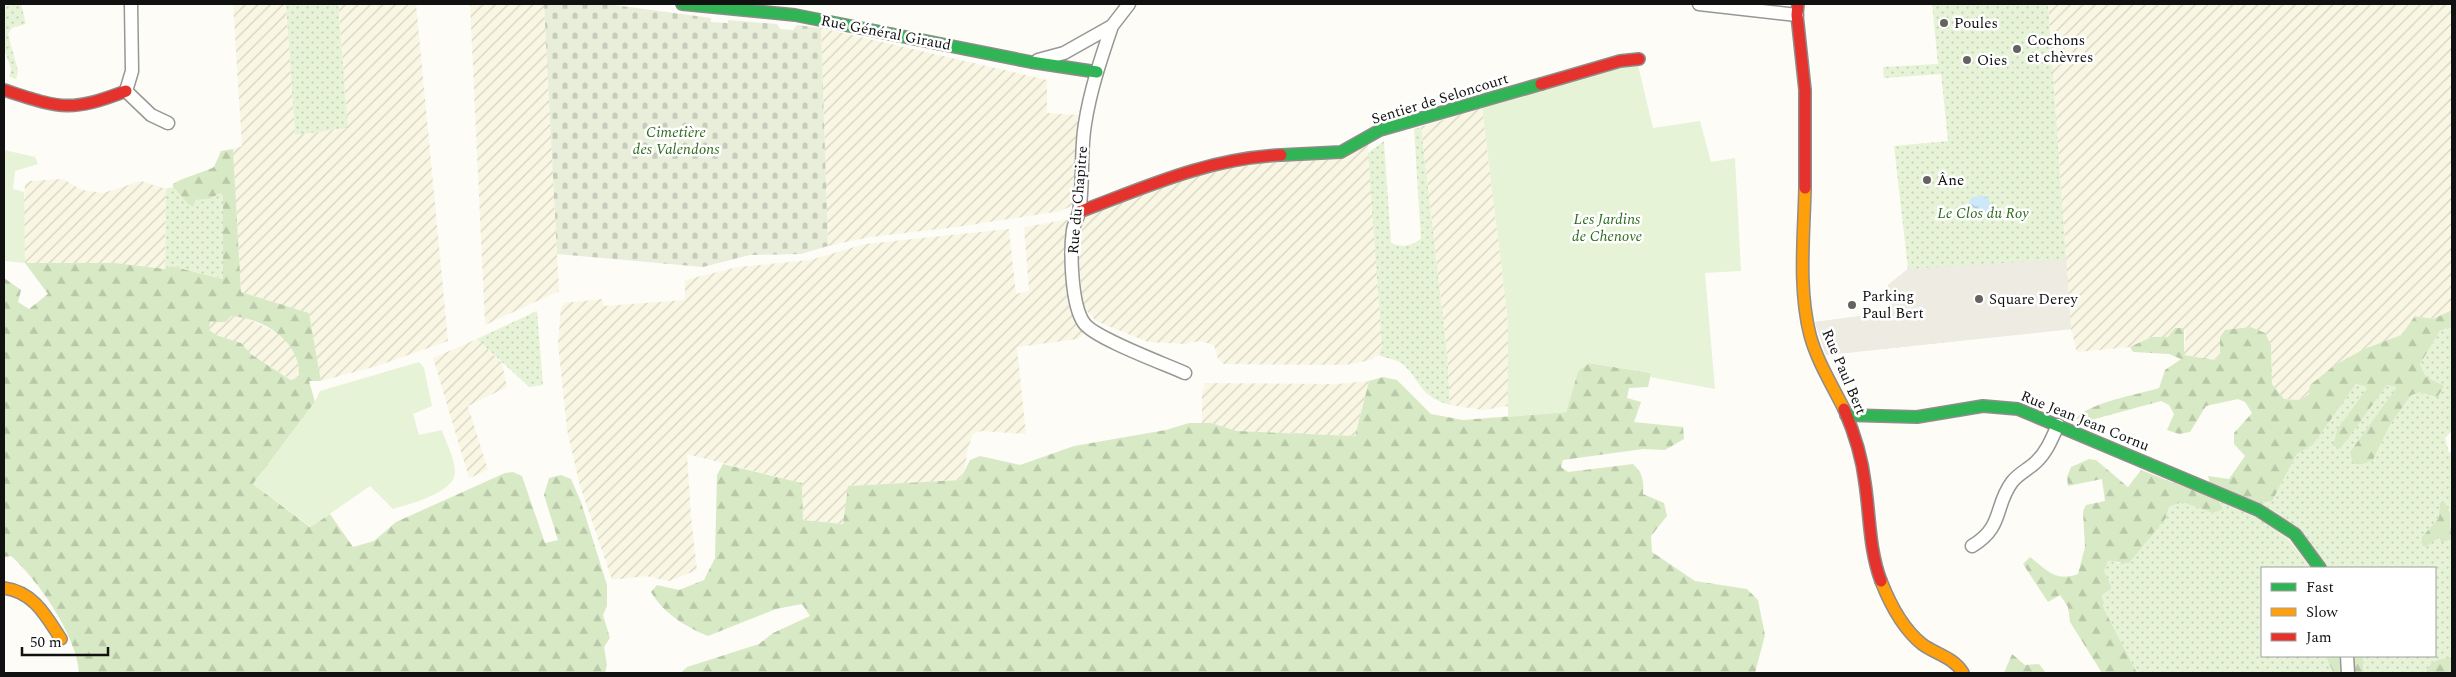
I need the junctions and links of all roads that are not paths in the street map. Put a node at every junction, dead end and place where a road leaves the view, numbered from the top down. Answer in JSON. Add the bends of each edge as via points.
{"nodes":[{"id":1,"x":131,"y":4,"type":"edge"},
{"id":2,"x":682,"y":4,"type":"edge"},
{"id":3,"x":1129,"y":4,"type":"edge"},
{"id":4,"x":1699,"y":4,"type":"edge"},
{"id":5,"x":1797,"y":9,"type":"edge"},
{"id":6,"x":1112,"y":26,"type":"junction"},
{"id":7,"x":1639,"y":58,"type":"dead end"},
{"id":8,"x":1031,"y":62,"type":"junction"},
{"id":9,"x":1097,"y":72,"type":"junction"},
{"id":10,"x":4,"y":90,"type":"edge"},
{"id":11,"x":126,"y":91,"type":"junction"},
{"id":12,"x":168,"y":123,"type":"dead end"},
{"id":13,"x":1079,"y":212,"type":"junction"},
{"id":14,"x":1185,"y":373,"type":"dead end"},
{"id":15,"x":1846,"y":415,"type":"junction"},
{"id":16,"x":2058,"y":425,"type":"junction"},
{"id":17,"x":1972,"y":546,"type":"dead end"},
{"id":18,"x":2319,"y":567,"type":"edge"},
{"id":19,"x":4,"y":588,"type":"edge"},
{"id":20,"x":61,"y":639,"type":"dead end"},
{"id":21,"x":2347,"y":657,"type":"edge"},
{"id":22,"x":1963,"y":673,"type":"edge"},
{"id":23,"x":2348,"y":673,"type":"edge"}],
"edges":[{"from":1,"to":11,"type":"street","via":[[132,71]]},
{"from":2,"to":8,"type":"street","name":"Rue Général Giraud","via":[[796,16]]},
{"from":3,"to":6,"type":"street","name":"Rue Général Giraud"},
{"from":4,"to":5,"type":"street"},
{"from":5,"to":15,"type":"street","name":"Rue Paul Bert","via":[[1805,100],[1803,172],[1808,325],[1823,368]]},
{"from":6,"to":8,"type":"street","name":"Rue Général Giraud","via":[[1064,53]]},
{"from":6,"to":9,"type":"street","name":"Rue du Chapitre"},
{"from":7,"to":13,"type":"street","name":"Sentier de Seloncourt","via":[[1380,130],[1341,152],[1245,157],[1196,168]]},
{"from":8,"to":9,"type":"street","name":"Rue Général Giraud"},
{"from":9,"to":13,"type":"street","name":"Rue du Chapitre","via":[[1084,126]]},
{"from":10,"to":11,"type":"street","via":[[70,107]]},
{"from":11,"to":12,"type":"street","via":[[151,115]]},
{"from":13,"to":14,"type":"street","name":"Rue du Chapitre","via":[[1073,229],[1074,280],[1078,311],[1084,324]]},
{"from":15,"to":16,"type":"street","name":"Rue Jean Jean Cornu","via":[[1926,416],[1992,404],[2018,409]]},
{"from":15,"to":22,"type":"street","name":"Rue Paul Bert","via":[[1863,468],[1870,539],[1881,580],[1914,637],[1959,666]]},
{"from":16,"to":17,"type":"street","via":[[2041,457],[2008,488],[1995,524],[1983,539]]},
{"from":16,"to":18,"type":"street","name":"Rue Jean Jean Cornu","via":[[2258,510],[2285,527]]},
{"from":19,"to":20,"type":"street","via":[[23,592],[34,600]]},
{"from":21,"to":23,"type":"street"}]}
